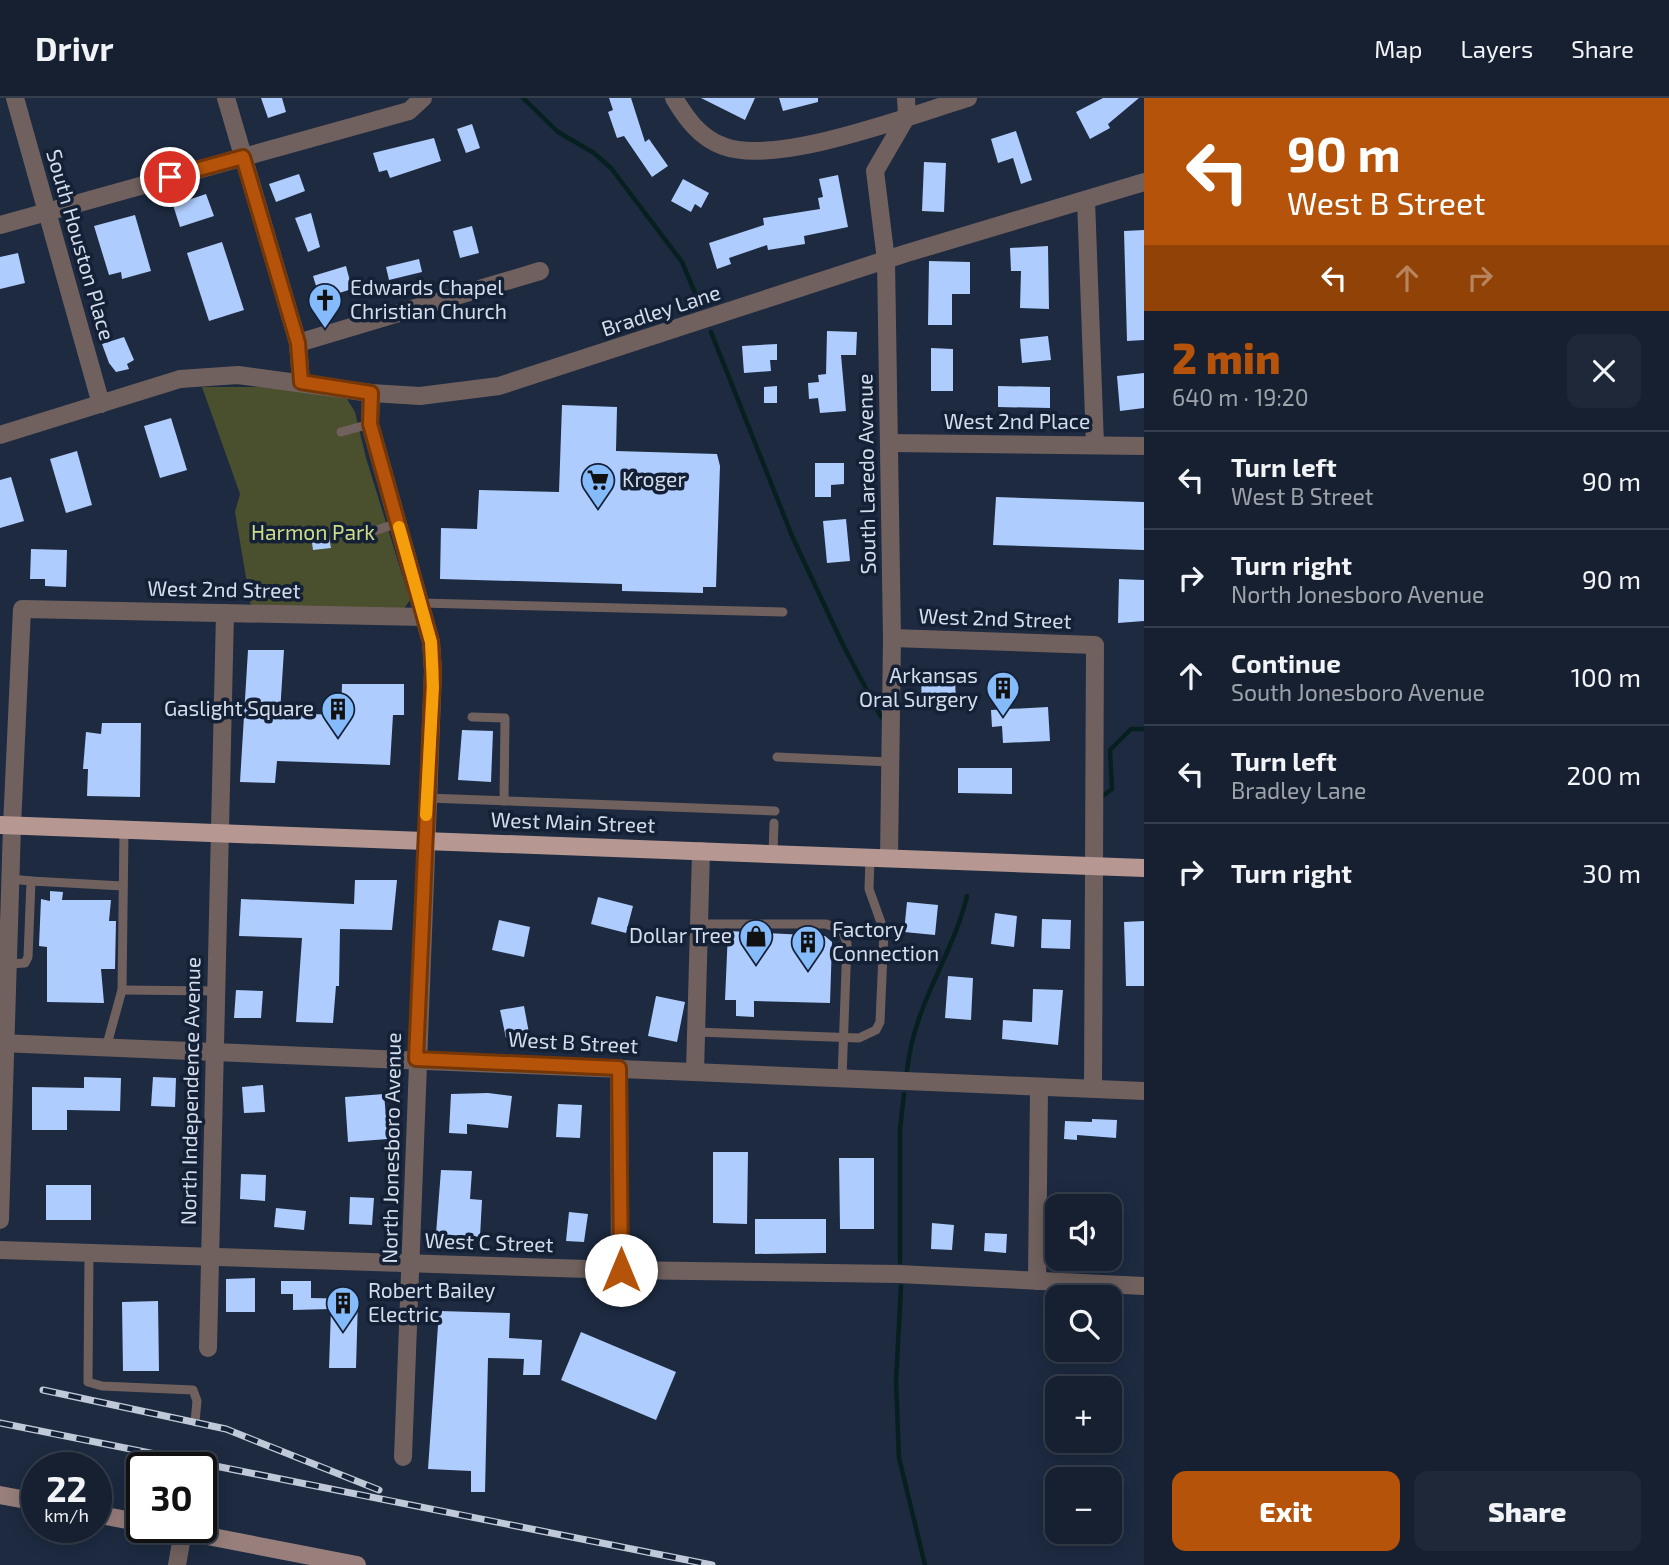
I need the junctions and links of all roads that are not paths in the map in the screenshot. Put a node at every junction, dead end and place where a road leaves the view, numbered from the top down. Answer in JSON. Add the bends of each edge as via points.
{"nodes":[{"id":1,"x":15,"y":98,"type":"edge"},
{"id":2,"x":226,"y":98,"type":"edge"},
{"id":3,"x":423,"y":98,"type":"edge"},
{"id":4,"x":674,"y":98,"type":"edge"},
{"id":5,"x":968,"y":98,"type":"edge"},
{"id":6,"x":907,"y":107,"type":"edge"},
{"id":7,"x":243,"y":157,"type":"junction"},
{"id":8,"x":1144,"y":182,"type":"edge"},
{"id":9,"x":1086,"y":200,"type":"junction"},
{"id":10,"x":48,"y":211,"type":"junction"},
{"id":11,"x":0,"y":225,"type":"edge"},
{"id":12,"x":887,"y":260,"type":"junction"},
{"id":13,"x":540,"y":271,"type":"dead end"},
{"id":14,"x":298,"y":343,"type":"junction"},
{"id":15,"x":301,"y":382,"type":"junction"},
{"id":16,"x":371,"y":393,"type":"junction"},
{"id":17,"x":101,"y":404,"type":"junction"},
{"id":18,"x":370,"y":424,"type":"junction"},
{"id":19,"x":341,"y":432,"type":"dead end"},
{"id":20,"x":0,"y":435,"type":"edge"},
{"id":21,"x":889,"y":443,"type":"junction"},
{"id":22,"x":1095,"y":444,"type":"junction"},
{"id":23,"x":1144,"y":446,"type":"edge"},
{"id":24,"x":398,"y":523,"type":"junction"},
{"id":25,"x":371,"y":532,"type":"dead end"},
{"id":26,"x":422,"y":610,"type":"junction"},
{"id":27,"x":783,"y":612,"type":"dead end"},
{"id":28,"x":225,"y":613,"type":"junction"},
{"id":29,"x":892,"y":638,"type":"junction"},
{"id":30,"x":472,"y":717,"type":"dead end"},
{"id":31,"x":777,"y":757,"type":"dead end"},
{"id":32,"x":890,"y":762,"type":"junction"},
{"id":33,"x":427,"y":798,"type":"junction"},
{"id":34,"x":504,"y":801,"type":"junction"},
{"id":35,"x":775,"y":811,"type":"dead end"},
{"id":36,"x":774,"y":823,"type":"dead end"},
{"id":37,"x":6,"y":826,"type":"edge"},
{"id":38,"x":124,"y":831,"type":"junction"},
{"id":39,"x":220,"y":835,"type":"junction"},
{"id":40,"x":425,"y":840,"type":"junction"},
{"id":41,"x":701,"y":851,"type":"junction"},
{"id":42,"x":773,"y":854,"type":"junction"},
{"id":43,"x":870,"y":858,"type":"junction"},
{"id":44,"x":889,"y":858,"type":"junction"},
{"id":45,"x":1093,"y":866,"type":"junction"},
{"id":46,"x":1144,"y":868,"type":"edge"},
{"id":47,"x":10,"y":879,"type":"junction"},
{"id":48,"x":31,"y":881,"type":"junction"},
{"id":49,"x":123,"y":886,"type":"junction"},
{"id":50,"x":699,"y":924,"type":"junction"},
{"id":51,"x":8,"y":964,"type":"junction"},
{"id":52,"x":122,"y":990,"type":"junction"},
{"id":53,"x":216,"y":991,"type":"junction"},
{"id":54,"x":696,"y":1032,"type":"junction"},
{"id":55,"x":844,"y":1038,"type":"junction"},
{"id":56,"x":3,"y":1043,"type":"edge"},
{"id":57,"x":106,"y":1048,"type":"junction"},
{"id":58,"x":215,"y":1052,"type":"junction"},
{"id":59,"x":416,"y":1059,"type":"junction"},
{"id":60,"x":619,"y":1068,"type":"junction"},
{"id":61,"x":695,"y":1072,"type":"junction"},
{"id":62,"x":842,"y":1079,"type":"junction"},
{"id":63,"x":1039,"y":1088,"type":"junction"},
{"id":64,"x":1093,"y":1089,"type":"junction"},
{"id":65,"x":1144,"y":1091,"type":"edge"},
{"id":66,"x":0,"y":1220,"type":"edge"},
{"id":67,"x":0,"y":1250,"type":"edge"},
{"id":68,"x":89,"y":1254,"type":"junction"},
{"id":69,"x":210,"y":1258,"type":"junction"},
{"id":70,"x":412,"y":1264,"type":"junction"},
{"id":71,"x":621,"y":1270,"type":"junction"},
{"id":72,"x":1037,"y":1281,"type":"junction"},
{"id":73,"x":1144,"y":1286,"type":"edge"},
{"id":74,"x":208,"y":1348,"type":"dead end"},
{"id":75,"x":195,"y":1422,"type":"dead end"},
{"id":76,"x":403,"y":1457,"type":"dead end"},
{"id":77,"x":0,"y":1495,"type":"edge"},
{"id":78,"x":21,"y":1499,"type":"edge"},
{"id":79,"x":217,"y":1538,"type":"edge"},
{"id":80,"x":175,"y":1543,"type":"edge"},
{"id":81,"x":177,"y":1565,"type":"edge"},
{"id":82,"x":356,"y":1565,"type":"edge"}],
"edges":[{"from":1,"to":10,"type":"street","name":"South Houston Place"},
{"from":2,"to":7,"type":"street"},
{"from":3,"to":7,"type":"street","via":[[409,111]]},
{"from":4,"to":6,"type":"street","via":[[701,135],[723,147],[753,153],[787,150]]},
{"from":5,"to":6,"type":"street"},
{"from":6,"to":12,"type":"street","name":"South Laredo Avenue","via":[[875,171]]},
{"from":7,"to":10,"type":"street"},
{"from":7,"to":14,"type":"street"},
{"from":8,"to":9,"type":"street","name":"Bradley Lane"},
{"from":9,"to":12,"type":"street","name":"Bradley Lane"},
{"from":9,"to":22,"type":"street"},
{"from":10,"to":11,"type":"street"},
{"from":10,"to":17,"type":"street","name":"South Houston Place"},
{"from":12,"to":16,"type":"street","name":"Bradley Lane","via":[[499,386],[420,396]]},
{"from":12,"to":21,"type":"street","name":"South Laredo Avenue"},
{"from":13,"to":14,"type":"street"},
{"from":14,"to":15,"type":"street"},
{"from":15,"to":16,"type":"street","name":"Bradley Lane"},
{"from":15,"to":17,"type":"street","name":"Bradley Lane","via":[[238,375],[180,379]]},
{"from":16,"to":18,"type":"street","name":"North Jonesboro Avenue"},
{"from":17,"to":20,"type":"street"},
{"from":18,"to":19,"type":"lane"},
{"from":18,"to":24,"type":"street","name":"North Jonesboro Avenue"},
{"from":21,"to":22,"type":"street","name":"West 2nd Place"},
{"from":21,"to":29,"type":"street","name":"South Laredo Avenue"},
{"from":22,"to":23,"type":"street","name":"West 2nd Place"},
{"from":24,"to":25,"type":"lane"},
{"from":24,"to":26,"type":"street","name":"North Jonesboro Avenue"},
{"from":26,"to":27,"type":"lane"},
{"from":26,"to":28,"type":"street","name":"West 2nd Street"},
{"from":26,"to":33,"type":"street","name":"North Jonesboro Avenue","via":[[433,671]]},
{"from":28,"to":37,"type":"street","name":"West 2nd Street","via":[[23,609]]},
{"from":28,"to":39,"type":"street","name":"North Independence Avenue"},
{"from":29,"to":32,"type":"street","name":"South Laredo Avenue"},
{"from":29,"to":45,"type":"street","name":"West 2nd Street","via":[[1096,645]]},
{"from":30,"to":34,"type":"lane","via":[[505,718]]},
{"from":31,"to":32,"type":"lane"},
{"from":32,"to":44,"type":"street","name":"South Laredo Avenue"},
{"from":33,"to":34,"type":"lane"},
{"from":33,"to":40,"type":"street","name":"North Jonesboro Avenue"},
{"from":34,"to":35,"type":"lane"},
{"from":36,"to":42,"type":"lane"},
{"from":37,"to":38,"type":"main road","name":"West Main Street"},
{"from":37,"to":47,"type":"street"},
{"from":38,"to":39,"type":"main road","name":"West Main Street"},
{"from":38,"to":49,"type":"lane"},
{"from":39,"to":40,"type":"main road","name":"West Main Street"},
{"from":39,"to":53,"type":"street","name":"North Independence Avenue"},
{"from":40,"to":41,"type":"main road","name":"West Main Street"},
{"from":40,"to":59,"type":"street","name":"North Jonesboro Avenue"},
{"from":41,"to":42,"type":"main road","name":"West Main Street"},
{"from":41,"to":50,"type":"street"},
{"from":42,"to":43,"type":"main road","name":"West Main Street"},
{"from":43,"to":44,"type":"main road","name":"West Main Street"},
{"from":43,"to":55,"type":"lane","via":[[869,890],[884,931],[880,1022],[869,1035]]},
{"from":44,"to":45,"type":"main road","name":"West Main Street"},
{"from":45,"to":46,"type":"main road","name":"West Main Street"},
{"from":45,"to":64,"type":"street"},
{"from":47,"to":48,"type":"lane"},
{"from":47,"to":51,"type":"street"},
{"from":48,"to":49,"type":"lane"},
{"from":48,"to":51,"type":"lane","via":[[28,957],[25,963]]},
{"from":49,"to":52,"type":"lane"},
{"from":50,"to":54,"type":"street"},
{"from":50,"to":55,"type":"lane","via":[[826,924],[842,930],[847,943]]},
{"from":51,"to":56,"type":"street"},
{"from":52,"to":53,"type":"lane"},
{"from":52,"to":57,"type":"lane"},
{"from":53,"to":58,"type":"street","name":"North Independence Avenue"},
{"from":54,"to":55,"type":"lane"},
{"from":54,"to":61,"type":"street"},
{"from":55,"to":62,"type":"lane"},
{"from":56,"to":57,"type":"street","name":"West B Street"},
{"from":56,"to":66,"type":"street"},
{"from":57,"to":58,"type":"street","name":"West B Street"},
{"from":58,"to":59,"type":"street","name":"West B Street"},
{"from":58,"to":69,"type":"street","name":"North Independence Avenue"},
{"from":59,"to":60,"type":"street","name":"West B Street"},
{"from":59,"to":70,"type":"street","name":"North Jonesboro Avenue"},
{"from":60,"to":61,"type":"street","name":"West B Street"},
{"from":60,"to":71,"type":"street"},
{"from":61,"to":62,"type":"street","name":"West B Street"},
{"from":62,"to":63,"type":"street","name":"West B Street"},
{"from":63,"to":64,"type":"street","name":"West B Street"},
{"from":63,"to":72,"type":"street"},
{"from":64,"to":65,"type":"street","name":"West B Street"},
{"from":67,"to":68,"type":"street","name":"West C Street"},
{"from":68,"to":69,"type":"street","name":"West C Street"},
{"from":68,"to":75,"type":"lane","via":[[88,1382],[193,1390]]},
{"from":69,"to":70,"type":"street","name":"West C Street"},
{"from":69,"to":74,"type":"street","name":"North Independence Avenue"},
{"from":70,"to":71,"type":"street","name":"West C Street"},
{"from":70,"to":76,"type":"street","name":"North Jonesboro Avenue"},
{"from":71,"to":72,"type":"street","name":"West C Street"},
{"from":72,"to":73,"type":"street","name":"West C Street"},
{"from":77,"to":78,"type":"main road"},
{"from":79,"to":82,"type":"main road"},
{"from":80,"to":81,"type":"street"}]}
